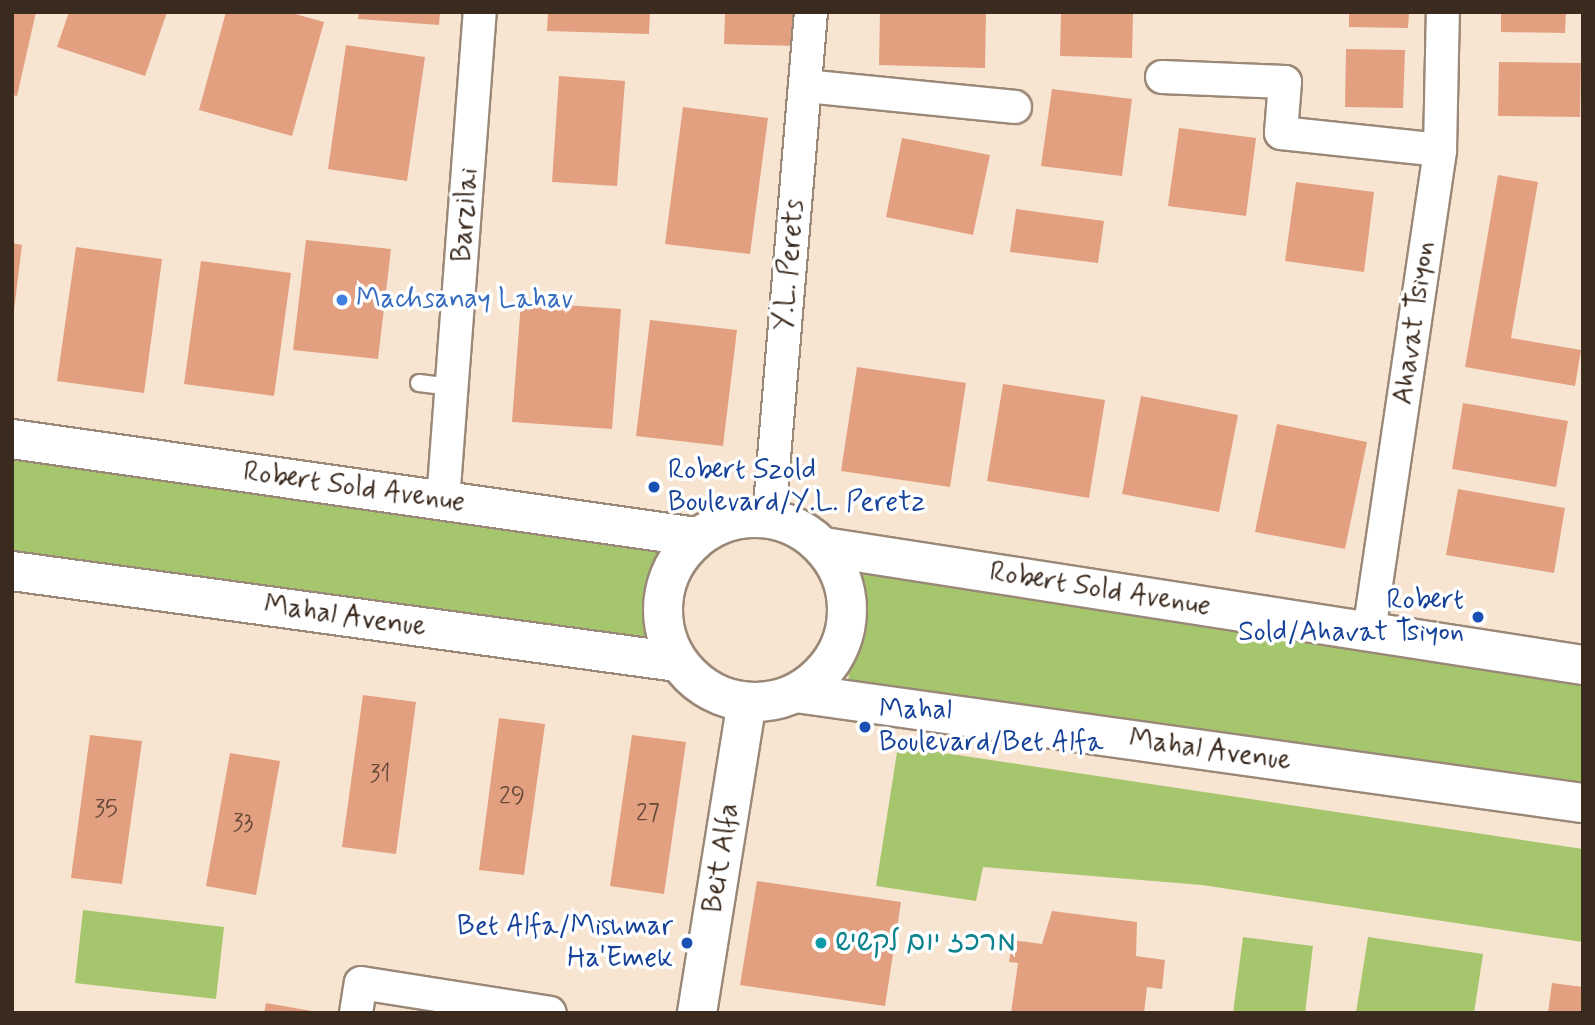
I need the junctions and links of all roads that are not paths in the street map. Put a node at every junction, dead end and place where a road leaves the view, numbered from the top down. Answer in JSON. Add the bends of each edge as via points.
{"nodes":[{"id":1,"x":480,"y":12,"type":"edge"},
{"id":2,"x":811,"y":12,"type":"edge"},
{"id":3,"x":1443,"y":12,"type":"edge"},
{"id":4,"x":1162,"y":77,"type":"dead end"},
{"id":5,"x":805,"y":86,"type":"junction"},
{"id":6,"x":1015,"y":107,"type":"dead end"},
{"id":7,"x":1440,"y":150,"type":"junction"},
{"id":8,"x":419,"y":383,"type":"dead end"},
{"id":9,"x":454,"y":387,"type":"junction"},
{"id":10,"x":12,"y":439,"type":"edge"},
{"id":11,"x":443,"y":501,"type":"junction"},
{"id":12,"x":769,"y":518,"type":"junction"},
{"id":13,"x":696,"y":537,"type":"junction"},
{"id":14,"x":824,"y":547,"type":"junction"},
{"id":15,"x":12,"y":571,"type":"edge"},
{"id":16,"x":1369,"y":632,"type":"junction"},
{"id":17,"x":677,"y":662,"type":"junction"},
{"id":18,"x":1583,"y":665,"type":"edge"},
{"id":19,"x":796,"y":693,"type":"junction"},
{"id":20,"x":747,"y":702,"type":"junction"},
{"id":21,"x":1583,"y":803,"type":"edge"},
{"id":22,"x":358,"y":998,"type":"edge"},
{"id":23,"x":550,"y":1013,"type":"edge"},
{"id":24,"x":697,"y":1013,"type":"edge"}],
"edges":[{"from":1,"to":9,"type":"street","name":"Barzilai"},
{"from":2,"to":5,"type":"street","name":"Y.L. Perets"},
{"from":3,"to":7,"type":"street","name":"Ahavat Tsiyon"},
{"from":4,"to":7,"type":"street","via":[[1285,82],[1281,133]]},
{"from":5,"to":6,"type":"street"},
{"from":5,"to":12,"type":"street","name":"Y.L. Perets"},
{"from":7,"to":16,"type":"street","name":"Ahavat Tsiyon"},
{"from":8,"to":9,"type":"lane"},
{"from":9,"to":11,"type":"street","name":"Barzilai"},
{"from":10,"to":11,"type":"street","name":"Robert Sold Avenue"},
{"from":11,"to":13,"type":"street","name":"Robert Sold Avenue"},
{"from":12,"to":13,"type":"street","via":[[719,524]]},
{"from":12,"to":14,"type":"street","via":[[799,528]]},
{"from":13,"to":17,"type":"street","via":[[678,558],[666,583],[662,610],[666,638]]},
{"from":14,"to":16,"type":"street","name":"Robert Sold Avenue"},
{"from":14,"to":19,"type":"street","via":[[840,572],[847,599],[846,627],[836,654],[819,677]]},
{"from":15,"to":17,"type":"street","name":"Mahal Avenue"},
{"from":16,"to":18,"type":"street","name":"Robert Sold Avenue"},
{"from":17,"to":20,"type":"street","via":[[696,682],[720,696]]},
{"from":19,"to":20,"type":"street"},
{"from":19,"to":21,"type":"street","name":"Mahal Avenue"},
{"from":20,"to":24,"type":"street","name":"Beit Alfa"},
{"from":22,"to":23,"type":"street"}]}
